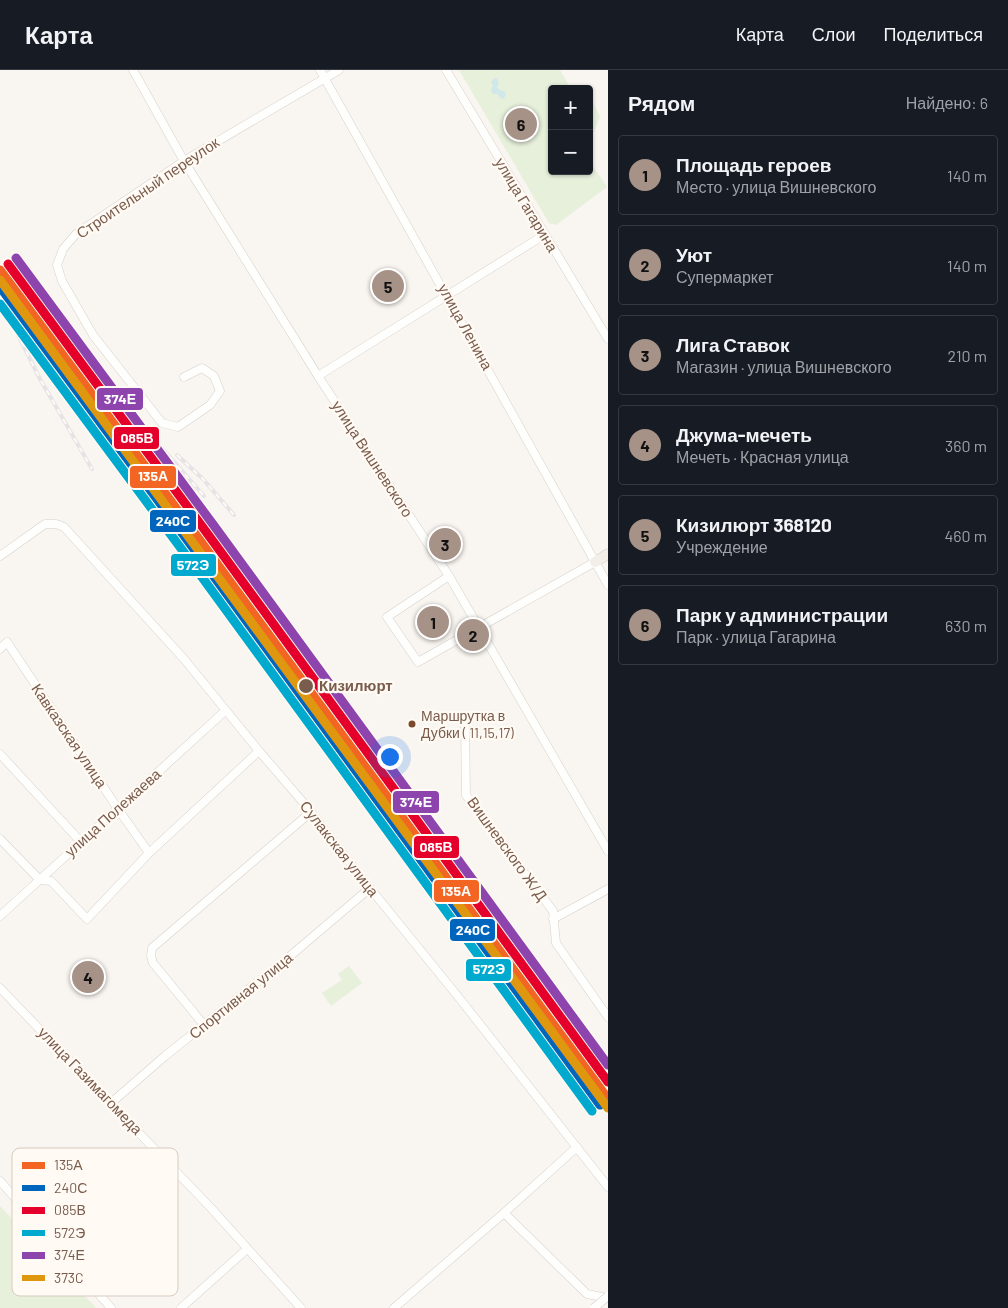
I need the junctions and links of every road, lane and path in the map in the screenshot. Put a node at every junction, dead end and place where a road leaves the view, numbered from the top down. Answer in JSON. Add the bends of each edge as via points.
{"nodes":[{"id":1,"x":133,"y":70,"type":"edge"},
{"id":2,"x":320,"y":70,"type":"edge"},
{"id":3,"x":339,"y":70,"type":"edge"},
{"id":4,"x":446,"y":70,"type":"edge"},
{"id":5,"x":325,"y":78,"type":"junction"},
{"id":6,"x":184,"y":161,"type":"junction"},
{"id":7,"x":544,"y":235,"type":"junction"},
{"id":8,"x":447,"y":296,"type":"junction"},
{"id":9,"x":608,"y":339,"type":"edge"},
{"id":10,"x":318,"y":376,"type":"junction"},
{"id":11,"x":184,"y":377,"type":"dead end"},
{"id":12,"x":608,"y":554,"type":"edge"},
{"id":13,"x":0,"y":556,"type":"edge"},
{"id":14,"x":595,"y":562,"type":"junction"},
{"id":15,"x":449,"y":576,"type":"junction"},
{"id":16,"x":608,"y":585,"type":"edge"},
{"id":17,"x":479,"y":626,"type":"junction"},
{"id":18,"x":0,"y":649,"type":"edge"},
{"id":19,"x":226,"y":710,"type":"junction"},
{"id":20,"x":465,"y":722,"type":"dead end"},
{"id":21,"x":259,"y":751,"type":"junction"},
{"id":22,"x":0,"y":754,"type":"edge"},
{"id":23,"x":118,"y":809,"type":"junction"},
{"id":24,"x":311,"y":812,"type":"junction"},
{"id":25,"x":0,"y":839,"type":"edge"},
{"id":26,"x":81,"y":842,"type":"junction"},
{"id":27,"x":608,"y":851,"type":"edge"},
{"id":28,"x":149,"y":853,"type":"junction"},
{"id":29,"x":40,"y":880,"type":"junction"},
{"id":30,"x":370,"y":888,"type":"junction"},
{"id":31,"x":608,"y":889,"type":"edge"},
{"id":32,"x":0,"y":916,"type":"edge"},
{"id":33,"x":553,"y":919,"type":"junction"},
{"id":34,"x":0,"y":988,"type":"edge"},
{"id":35,"x":608,"y":1017,"type":"edge"},
{"id":36,"x":204,"y":1025,"type":"junction"},
{"id":37,"x":111,"y":1103,"type":"junction"},
{"id":38,"x":577,"y":1147,"type":"junction"},
{"id":39,"x":154,"y":1148,"type":"edge"},
{"id":40,"x":178,"y":1173,"type":"edge"},
{"id":41,"x":0,"y":1181,"type":"edge"},
{"id":42,"x":608,"y":1187,"type":"edge"},
{"id":43,"x":12,"y":1195,"type":"edge"},
{"id":44,"x":504,"y":1213,"type":"junction"},
{"id":45,"x":247,"y":1248,"type":"junction"},
{"id":46,"x":100,"y":1296,"type":"edge"},
{"id":47,"x":608,"y":1297,"type":"edge"},
{"id":48,"x":110,"y":1308,"type":"edge"},
{"id":49,"x":181,"y":1308,"type":"edge"},
{"id":50,"x":301,"y":1308,"type":"edge"},
{"id":51,"x":394,"y":1308,"type":"edge"},
{"id":52,"x":594,"y":1308,"type":"edge"}],
"edges":[{"from":1,"to":6,"type":"street","name":"улица Вишневского"},
{"from":2,"to":5,"type":"street","name":"улица Ленина"},
{"from":3,"to":5,"type":"street","name":"Строительный переулок"},
{"from":4,"to":7,"type":"street","name":"улица Гагарина"},
{"from":5,"to":6,"type":"street","name":"Строительный переулок"},
{"from":5,"to":8,"type":"street","name":"улица Ленина"},
{"from":6,"to":10,"type":"street","name":"улица Вишневского"},
{"from":6,"to":11,"type":"street","name":"Строительный переулок","via":[[76,234],[63,249],[57,265],[93,335],[162,423],[178,427],[210,405],[220,391],[214,376],[202,368]]},
{"from":7,"to":8,"type":"street"},
{"from":7,"to":9,"type":"street","name":"улица Гагарина"},
{"from":8,"to":10,"type":"street"},
{"from":8,"to":14,"type":"street","name":"улица Ленина"},
{"from":10,"to":15,"type":"street","name":"улица Вишневского"},
{"from":12,"to":14,"type":"main road"},
{"from":13,"to":19,"type":"street","name":"Сулакская улица","via":[[45,524],[64,527]]},
{"from":14,"to":16,"type":"street","name":"улица Ленина"},
{"from":14,"to":17,"type":"street"},
{"from":15,"to":17,"type":"street","name":"улица Вишневского"},
{"from":15,"to":17,"type":"street","via":[[387,616],[418,662]]},
{"from":17,"to":27,"type":"street","name":"улица Вишневского"},
{"from":18,"to":23,"type":"street","name":"Кавказская улица","via":[[7,642]]},
{"from":19,"to":21,"type":"street","name":"Сулакская улица"},
{"from":19,"to":23,"type":"street","name":"улица Полежаева"},
{"from":20,"to":33,"type":"street","name":"Вишневского Ж/Д","via":[[466,795],[553,911]]},
{"from":21,"to":24,"type":"street","name":"Сулакская улица"},
{"from":21,"to":28,"type":"street"},
{"from":22,"to":26,"type":"street"},
{"from":23,"to":26,"type":"street","name":"улица Полежаева"},
{"from":23,"to":28,"type":"street","name":"Кавказская улица"},
{"from":24,"to":30,"type":"street","name":"Сулакская улица"},
{"from":24,"to":36,"type":"street","via":[[152,948],[153,962]]},
{"from":25,"to":29,"type":"street"},
{"from":26,"to":29,"type":"street","name":"улица Полежаева"},
{"from":28,"to":29,"type":"street","via":[[87,919],[51,880]]},
{"from":29,"to":32,"type":"street","name":"улица Полежаева"},
{"from":30,"to":36,"type":"street","name":"Спортивная улица"},
{"from":30,"to":38,"type":"street","name":"Сулакская улица"},
{"from":31,"to":33,"type":"street"},
{"from":33,"to":35,"type":"street","name":"Вишневского Ж/Д","via":[[556,943]]},
{"from":34,"to":37,"type":"street","name":"улица Газимагомеда"},
{"from":36,"to":37,"type":"street","name":"Спортивная улица"},
{"from":37,"to":39,"type":"street","name":"улица Газимагомеда"},
{"from":38,"to":42,"type":"street","name":"Сулакская улица"},
{"from":38,"to":44,"type":"street"},
{"from":40,"to":45,"type":"street","name":"улица Газимагомеда"},
{"from":41,"to":43,"type":"street"},
{"from":44,"to":47,"type":"street","via":[[587,1294]]},
{"from":44,"to":51,"type":"street"},
{"from":45,"to":49,"type":"street"},
{"from":45,"to":50,"type":"street","name":"улица Газимагомеда"},
{"from":46,"to":48,"type":"street"},
{"from":47,"to":52,"type":"street","bridge":true}]}
